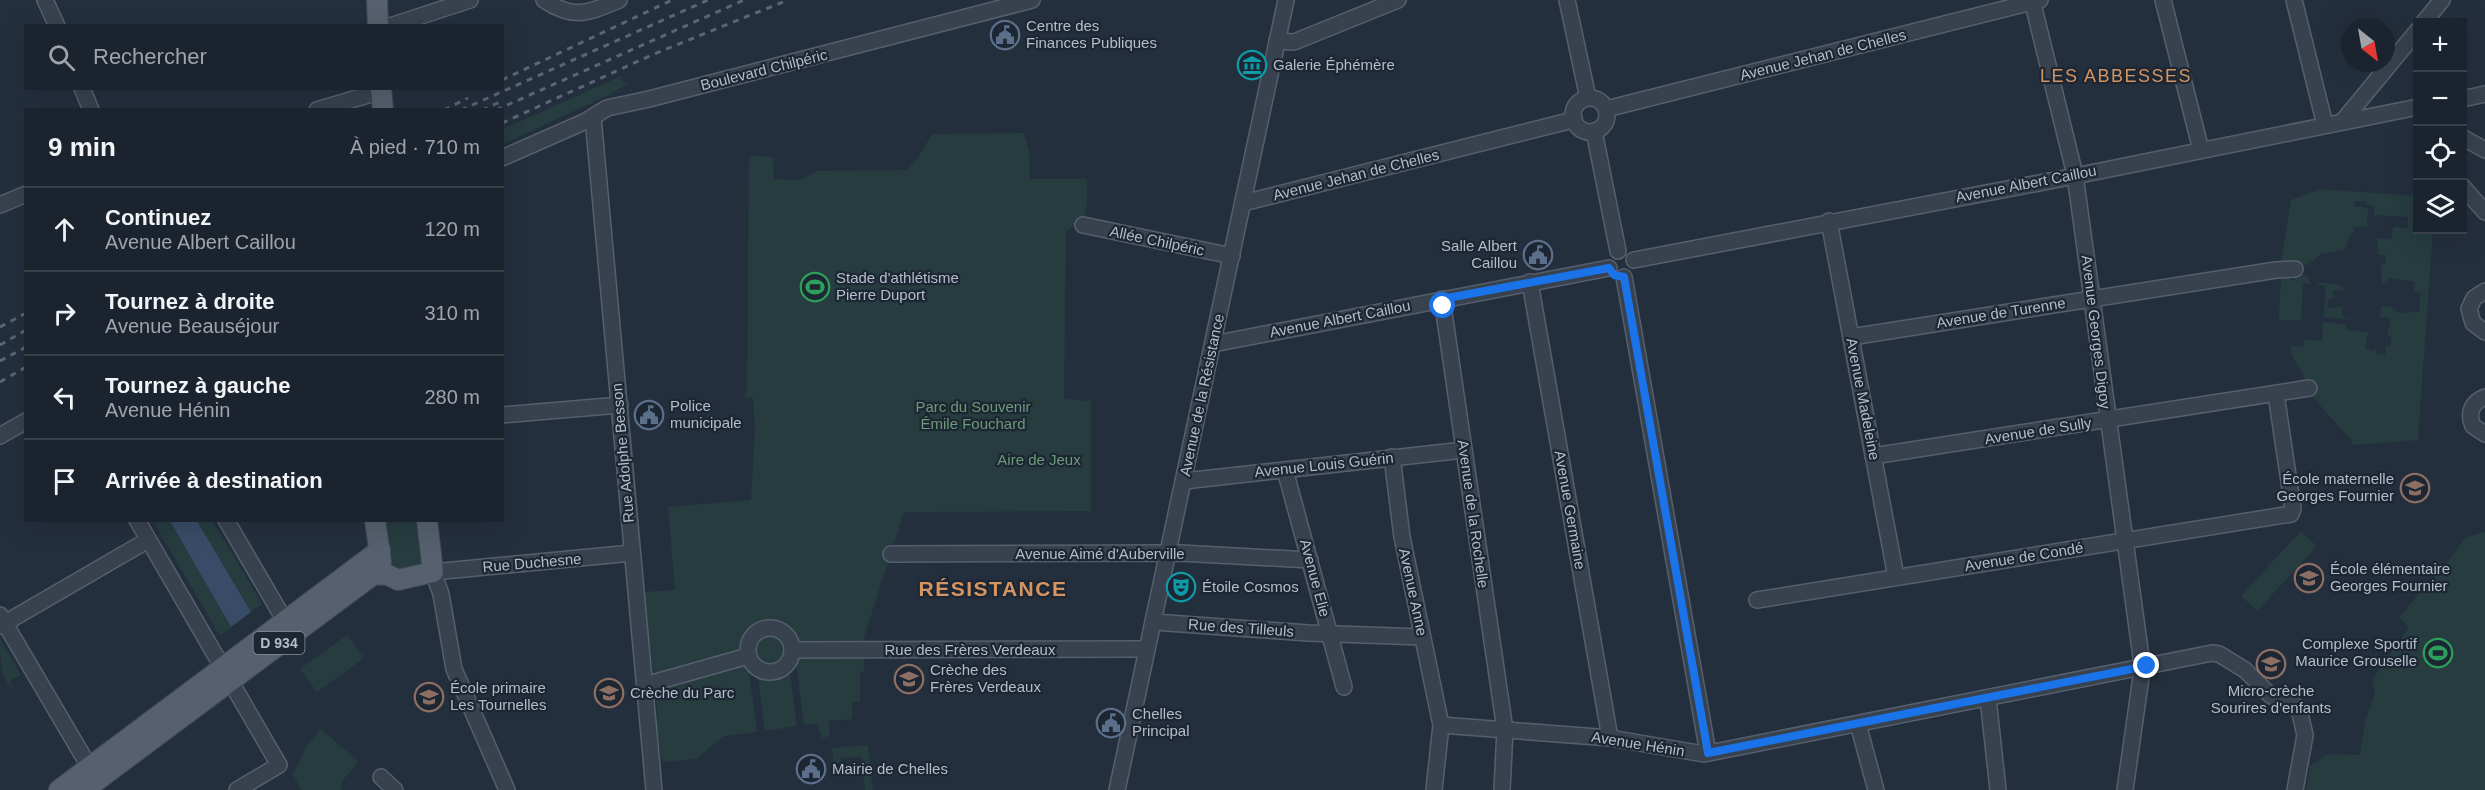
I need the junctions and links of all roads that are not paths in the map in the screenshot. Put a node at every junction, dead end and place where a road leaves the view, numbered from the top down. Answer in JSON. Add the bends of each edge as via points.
{"nodes":[{"id":1,"x":45,"y":0,"type":"edge"},
{"id":2,"x":377,"y":0,"type":"edge"},
{"id":3,"x":470,"y":0,"type":"edge"},
{"id":4,"x":544,"y":0,"type":"edge"},
{"id":5,"x":619,"y":0,"type":"edge"},
{"id":6,"x":1032,"y":0,"type":"edge"},
{"id":7,"x":1286,"y":0,"type":"edge"},
{"id":8,"x":1398,"y":0,"type":"edge"},
{"id":9,"x":1567,"y":0,"type":"edge"},
{"id":10,"x":2163,"y":0,"type":"edge"},
{"id":11,"x":2294,"y":0,"type":"edge"},
{"id":12,"x":2442,"y":0,"type":"edge"},
{"id":13,"x":2035,"y":1,"type":"edge"},
{"id":14,"x":2427,"y":18,"type":"edge"},
{"id":15,"x":56,"y":24,"type":"edge"},
{"id":16,"x":378,"y":24,"type":"edge"},
{"id":17,"x":396,"y":24,"type":"edge"},
{"id":18,"x":2413,"y":36,"type":"edge"},
{"id":19,"x":1277,"y":41,"type":"junction"},
{"id":20,"x":83,"y":90,"type":"edge"},
{"id":21,"x":2485,"y":94,"type":"edge"},
{"id":22,"x":382,"y":96,"type":"edge"},
{"id":23,"x":1588,"y":98,"type":"junction"},
{"id":24,"x":2467,"y":98,"type":"edge"},
{"id":25,"x":90,"y":108,"type":"edge"},
{"id":26,"x":326,"y":108,"type":"edge"},
{"id":27,"x":2413,"y":108,"type":"edge"},
{"id":28,"x":1606,"y":110,"type":"junction"},
{"id":29,"x":593,"y":117,"type":"junction"},
{"id":30,"x":1574,"y":118,"type":"junction"},
{"id":31,"x":2342,"y":122,"type":"junction"},
{"id":32,"x":2325,"y":125,"type":"junction"},
{"id":33,"x":1594,"y":131,"type":"junction"},
{"id":34,"x":2467,"y":139,"type":"edge"},
{"id":35,"x":2201,"y":150,"type":"junction"},
{"id":36,"x":2485,"y":150,"type":"edge"},
{"id":37,"x":504,"y":157,"type":"edge"},
{"id":38,"x":2076,"y":175,"type":"junction"},
{"id":39,"x":2467,"y":191,"type":"edge"},
{"id":40,"x":24,"y":195,"type":"edge"},
{"id":41,"x":1243,"y":203,"type":"junction"},
{"id":42,"x":0,"y":205,"type":"edge"},
{"id":43,"x":2485,"y":212,"type":"edge"},
{"id":44,"x":1829,"y":221,"type":"junction"},
{"id":45,"x":1083,"y":225,"type":"dead end"},
{"id":46,"x":1618,"y":251,"type":"junction"},
{"id":47,"x":1232,"y":256,"type":"junction"},
{"id":48,"x":1634,"y":260,"type":"junction"},
{"id":49,"x":1609,"y":268,"type":"junction"},
{"id":50,"x":2295,"y":268,"type":"dead end"},
{"id":51,"x":1624,"y":277,"type":"junction"},
{"id":52,"x":1530,"y":282,"type":"junction"},
{"id":53,"x":2485,"y":291,"type":"edge"},
{"id":54,"x":2092,"y":298,"type":"junction"},
{"id":55,"x":1442,"y":299,"type":"junction"},
{"id":56,"x":2485,"y":332,"type":"edge"},
{"id":57,"x":1851,"y":337,"type":"junction"},
{"id":58,"x":1213,"y":344,"type":"junction"},
{"id":59,"x":2308,"y":388,"type":"dead end"},
{"id":60,"x":2276,"y":394,"type":"junction"},
{"id":61,"x":2485,"y":397,"type":"edge"},
{"id":62,"x":620,"y":405,"type":"junction"},
{"id":63,"x":504,"y":415,"type":"edge"},
{"id":64,"x":2108,"y":420,"type":"junction"},
{"id":65,"x":24,"y":422,"type":"edge"},
{"id":66,"x":2485,"y":434,"type":"edge"},
{"id":67,"x":0,"y":436,"type":"edge"},
{"id":68,"x":1464,"y":450,"type":"junction"},
{"id":69,"x":1873,"y":456,"type":"junction"},
{"id":70,"x":1392,"y":458,"type":"junction"},
{"id":71,"x":1286,"y":470,"type":"junction"},
{"id":72,"x":1184,"y":481,"type":"junction"},
{"id":73,"x":138,"y":522,"type":"edge"},
{"id":74,"x":227,"y":522,"type":"edge"},
{"id":75,"x":375,"y":522,"type":"edge"},
{"id":76,"x":427,"y":522,"type":"edge"},
{"id":77,"x":148,"y":540,"type":"junction"},
{"id":78,"x":2125,"y":541,"type":"junction"},
{"id":79,"x":380,"y":550,"type":"junction"},
{"id":80,"x":632,"y":553,"type":"junction"},
{"id":81,"x":1168,"y":553,"type":"junction"},
{"id":82,"x":891,"y":554,"type":"dead end"},
{"id":83,"x":1310,"y":560,"type":"junction"},
{"id":84,"x":433,"y":572,"type":"junction"},
{"id":85,"x":388,"y":575,"type":"junction"},
{"id":86,"x":1896,"y":577,"type":"junction"},
{"id":87,"x":1757,"y":600,"type":"dead end"},
{"id":88,"x":285,"y":621,"type":"junction"},
{"id":89,"x":2,"y":622,"type":"edge"},
{"id":90,"x":1154,"y":622,"type":"junction"},
{"id":91,"x":1329,"y":635,"type":"junction"},
{"id":92,"x":1422,"y":637,"type":"junction"},
{"id":93,"x":1147,"y":649,"type":"junction"},
{"id":94,"x":792,"y":650,"type":"junction"},
{"id":95,"x":748,"y":656,"type":"junction"},
{"id":96,"x":2142,"y":667,"type":"junction"},
{"id":97,"x":230,"y":680,"type":"junction"},
{"id":98,"x":645,"y":685,"type":"junction"},
{"id":99,"x":1344,"y":687,"type":"dead end"},
{"id":100,"x":1988,"y":698,"type":"junction"},
{"id":101,"x":1858,"y":724,"type":"junction"},
{"id":102,"x":1441,"y":725,"type":"junction"},
{"id":103,"x":1505,"y":730,"type":"junction"},
{"id":104,"x":1610,"y":738,"type":"junction"},
{"id":105,"x":1708,"y":753,"type":"junction"},
{"id":106,"x":381,"y":777,"type":"dead end"},
{"id":107,"x":93,"y":782,"type":"edge"},
{"id":108,"x":59,"y":790,"type":"edge"},
{"id":109,"x":67,"y":790,"type":"edge"},
{"id":110,"x":237,"y":790,"type":"edge"},
{"id":111,"x":395,"y":790,"type":"edge"},
{"id":112,"x":507,"y":790,"type":"edge"},
{"id":113,"x":654,"y":790,"type":"edge"},
{"id":114,"x":1117,"y":790,"type":"edge"},
{"id":115,"x":1434,"y":790,"type":"edge"},
{"id":116,"x":1502,"y":790,"type":"edge"},
{"id":117,"x":1876,"y":790,"type":"edge"},
{"id":118,"x":1998,"y":790,"type":"edge"},
{"id":119,"x":2126,"y":790,"type":"edge"},
{"id":120,"x":2295,"y":790,"type":"edge"}],
"edges":[{"from":1,"to":15,"type":"street"},
{"from":2,"to":16,"type":"main road"},
{"from":3,"to":17,"type":"street"},
{"from":4,"to":5,"type":"street","via":[[575,14]]},
{"from":6,"to":29,"type":"street","name":"Boulevard Chilpéric","via":[[613,107]]},
{"from":7,"to":19,"type":"street","name":"Avenue de la Résistance"},
{"from":8,"to":19,"type":"street","via":[[1294,42]]},
{"from":9,"to":23,"type":"street"},
{"from":10,"to":35,"type":"street"},
{"from":11,"to":32,"type":"street"},
{"from":12,"to":14,"type":"street"},
{"from":13,"to":28,"type":"street","name":"Avenue Jehan de Chelles"},
{"from":13,"to":38,"type":"street","name":"Avenue Georges Digoy"},
{"from":18,"to":31,"type":"street"},
{"from":19,"to":41,"type":"street","name":"Avenue de la Résistance"},
{"from":20,"to":25,"type":"street"},
{"from":21,"to":24,"type":"street"},
{"from":22,"to":26,"type":"street"},
{"from":23,"to":28,"type":"street","via":[[1599,101]]},
{"from":23,"to":30,"type":"street","via":[[1575,107]]},
{"from":27,"to":31,"type":"street","name":"Avenue Albert Caillou"},
{"from":28,"to":33,"type":"street","via":[[1604,125]]},
{"from":29,"to":37,"type":"street","name":"Boulevard Chilpéric"},
{"from":29,"to":62,"type":"street","name":"Rue Adolphe Besson"},
{"from":30,"to":33,"type":"street","via":[[1579,128]]},
{"from":30,"to":41,"type":"street","name":"Avenue Jehan de Chelles"},
{"from":31,"to":32,"type":"street","name":"Avenue Albert Caillou"},
{"from":32,"to":35,"type":"street","name":"Avenue Albert Caillou"},
{"from":33,"to":46,"type":"street"},
{"from":34,"to":36,"type":"street"},
{"from":35,"to":38,"type":"street","name":"Avenue Albert Caillou"},
{"from":38,"to":44,"type":"street","name":"Avenue Albert Caillou"},
{"from":38,"to":54,"type":"street","name":"Avenue Georges Digoy"},
{"from":39,"to":43,"type":"street"},
{"from":40,"to":42,"type":"street"},
{"from":41,"to":47,"type":"street","name":"Avenue de la Résistance"},
{"from":44,"to":48,"type":"street","name":"Avenue Albert Caillou"},
{"from":44,"to":57,"type":"street","name":"Avenue Madeleine"},
{"from":45,"to":47,"type":"street","name":"Allée Chilpéric"},
{"from":46,"to":48,"type":"street","via":[[1626,252]]},
{"from":46,"to":49,"type":"street","via":[[1609,259]]},
{"from":47,"to":58,"type":"street","name":"Avenue de la Résistance"},
{"from":48,"to":51,"type":"street","via":[[1633,271]]},
{"from":49,"to":51,"type":"street","via":[[1614,275]]},
{"from":49,"to":52,"type":"street","name":"Avenue Albert Caillou"},
{"from":50,"to":54,"type":"street","name":"Avenue de Turenne"},
{"from":51,"to":105,"type":"street"},
{"from":52,"to":55,"type":"street","name":"Avenue Albert Caillou"},
{"from":52,"to":104,"type":"street","name":"Avenue Germaine"},
{"from":53,"to":56,"type":"street","via":[[2474,298],[2469,309],[2473,323]]},
{"from":54,"to":57,"type":"street","name":"Avenue de Turenne"},
{"from":54,"to":64,"type":"street","name":"Avenue Georges Digoy"},
{"from":55,"to":58,"type":"street","name":"Avenue Albert Caillou"},
{"from":55,"to":68,"type":"street","name":"Avenue de la Rochelle"},
{"from":57,"to":69,"type":"street","name":"Avenue Madeleine"},
{"from":58,"to":72,"type":"street","name":"Avenue de la Résistance"},
{"from":59,"to":60,"type":"street","name":"Avenue de Sully"},
{"from":60,"to":64,"type":"street","name":"Avenue de Sully"},
{"from":60,"to":78,"type":"street","name":"Avenue de Condé","via":[[2291,514]]},
{"from":61,"to":66,"type":"street","via":[[2475,403],[2470,414],[2473,426]]},
{"from":62,"to":63,"type":"street"},
{"from":62,"to":80,"type":"street","name":"Rue Adolphe Besson"},
{"from":64,"to":69,"type":"street","name":"Avenue de Sully"},
{"from":64,"to":78,"type":"street","name":"Avenue Georges Digoy"},
{"from":65,"to":67,"type":"street"},
{"from":68,"to":70,"type":"street","name":"Avenue Louis Guérin"},
{"from":68,"to":103,"type":"street","name":"Avenue de la Rochelle"},
{"from":69,"to":86,"type":"street","name":"Avenue Madeleine"},
{"from":70,"to":71,"type":"street","name":"Avenue Louis Guérin"},
{"from":70,"to":92,"type":"street","name":"Avenue Anne","via":[[1402,537]]},
{"from":71,"to":72,"type":"street","name":"Avenue Louis Guérin"},
{"from":71,"to":83,"type":"street","name":"Avenue Elie"},
{"from":72,"to":81,"type":"street","name":"Avenue de la Résistance"},
{"from":73,"to":77,"type":"street"},
{"from":74,"to":88,"type":"street"},
{"from":75,"to":79,"type":"main road"},
{"from":76,"to":84,"type":"main road"},
{"from":77,"to":89,"type":"street"},
{"from":77,"to":97,"type":"street"},
{"from":78,"to":86,"type":"street","name":"Avenue de Condé"},
{"from":78,"to":96,"type":"street","name":"Avenue Georges Digoy"},
{"from":79,"to":85,"type":"main road","via":[[381,565]]},
{"from":79,"to":88,"type":"main road","number":"D 934"},
{"from":80,"to":84,"type":"street","name":"Rue Duchesne"},
{"from":80,"to":98,"type":"street","name":"Rue Adolphe Besson"},
{"from":81,"to":82,"type":"street","name":"Avenue Aimé d'Auberville"},
{"from":81,"to":83,"type":"street","name":"Avenue Aimé d'Auberville"},
{"from":81,"to":90,"type":"street","name":"Avenue de la Résistance"},
{"from":83,"to":91,"type":"street","name":"Avenue Elie"},
{"from":84,"to":85,"type":"main road","via":[[398,580]]},
{"from":84,"to":112,"type":"street","via":[[441,594],[454,669]]},
{"from":85,"to":97,"type":"main road","number":"D 934","via":[[377,573],[368,578]]},
{"from":86,"to":87,"type":"street","name":"Avenue de Condé"},
{"from":88,"to":97,"type":"main road","number":"D 934"},
{"from":89,"to":107,"type":"street"},
{"from":90,"to":91,"type":"street","name":"Rue des Tilleuls"},
{"from":90,"to":93,"type":"street","name":"Avenue de la Résistance"},
{"from":91,"to":92,"type":"street","name":"Rue des Tilleuls"},
{"from":91,"to":99,"type":"street","name":"Avenue Elie"},
{"from":92,"to":102,"type":"street","name":"Avenue Anne"},
{"from":93,"to":94,"type":"street","name":"Rue des Frères Verdeaux"},
{"from":93,"to":114,"type":"street","name":"Avenue de la Résistance"},
{"from":94,"to":95,"type":"street","via":[[784,667],[773,672],[760,670]]},
{"from":94,"to":95,"type":"street","via":[[785,633],[767,628],[751,638]]},
{"from":95,"to":98,"type":"street"},
{"from":96,"to":100,"type":"street","name":"Avenue Hénin"},
{"from":96,"to":119,"type":"street","name":"Avenue Georges Digoy"},
{"from":96,"to":120,"type":"street","name":"Avenue Hénin","via":[[2219,654],[2245,669],[2271,696],[2296,706],[2305,735]]},
{"from":97,"to":107,"type":"main road","number":"D 934"},
{"from":97,"to":110,"type":"street","via":[[279,765]]},
{"from":98,"to":113,"type":"street","name":"Rue Adolphe Besson"},
{"from":100,"to":101,"type":"street","name":"Avenue Hénin"},
{"from":100,"to":118,"type":"street"},
{"from":101,"to":105,"type":"street","name":"Avenue Hénin"},
{"from":101,"to":117,"type":"street"},
{"from":102,"to":103,"type":"street","name":"Avenue Hénin"},
{"from":102,"to":115,"type":"street","name":"Avenue Anne"},
{"from":103,"to":104,"type":"street","name":"Avenue Hénin"},
{"from":103,"to":116,"type":"street","name":"Avenue de la Rochelle"},
{"from":104,"to":105,"type":"street","name":"Avenue Hénin"},
{"from":106,"to":111,"type":"street"},
{"from":107,"to":108,"type":"main road","number":"D 934"},
{"from":107,"to":109,"type":"main road"}]}
